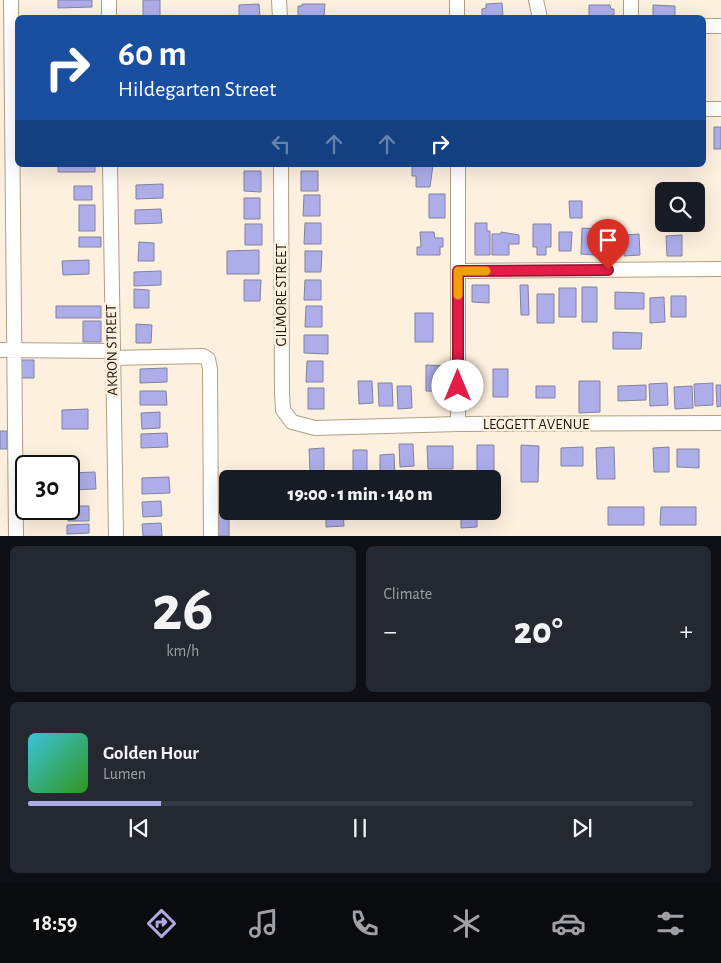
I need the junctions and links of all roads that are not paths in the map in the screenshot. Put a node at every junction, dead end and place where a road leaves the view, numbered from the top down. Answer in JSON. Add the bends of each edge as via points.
{"nodes":[{"id":1,"x":11,"y":0,"type":"edge"},
{"id":2,"x":109,"y":0,"type":"edge"},
{"id":3,"x":280,"y":0,"type":"edge"},
{"id":4,"x":457,"y":0,"type":"edge"},
{"id":5,"x":536,"y":0,"type":"edge"},
{"id":6,"x":631,"y":0,"type":"edge"},
{"id":7,"x":109,"y":15,"type":"edge"},
{"id":8,"x":280,"y":15,"type":"edge"},
{"id":9,"x":458,"y":15,"type":"edge"},
{"id":10,"x":539,"y":15,"type":"edge"},
{"id":11,"x":631,"y":15,"type":"edge"},
{"id":12,"x":706,"y":26,"type":"edge"},
{"id":13,"x":721,"y":26,"type":"edge"},
{"id":14,"x":706,"y":109,"type":"edge"},
{"id":15,"x":721,"y":109,"type":"edge"},
{"id":16,"x":110,"y":167,"type":"edge"},
{"id":17,"x":281,"y":167,"type":"edge"},
{"id":18,"x":458,"y":167,"type":"edge"},
{"id":19,"x":721,"y":269,"type":"edge"},
{"id":20,"x":458,"y":271,"type":"junction"},
{"id":21,"x":0,"y":350,"type":"edge"},
{"id":22,"x":16,"y":350,"type":"junction"},
{"id":23,"x":112,"y":354,"type":"junction"},
{"id":24,"x":292,"y":422,"type":"joint"},
{"id":25,"x":721,"y":423,"type":"edge"},
{"id":26,"x":458,"y":424,"type":"junction"},
{"id":27,"x":16,"y":536,"type":"edge"},
{"id":28,"x":116,"y":536,"type":"edge"},
{"id":29,"x":211,"y":536,"type":"edge"}],
"edges":[{"from":1,"to":22,"type":"street"},
{"from":2,"to":7,"type":"street"},
{"from":3,"to":8,"type":"street"},
{"from":4,"to":9,"type":"street"},
{"from":5,"to":10,"type":"street"},
{"from":6,"to":11,"type":"street"},
{"from":12,"to":13,"type":"street"},
{"from":14,"to":15,"type":"street"},
{"from":16,"to":23,"type":"street","name":"AKRON STREET"},
{"from":17,"to":24,"type":"street","name":"GILMORE STREET","via":[[282,393],[284,410]]},
{"from":18,"to":20,"type":"street"},
{"from":19,"to":20,"type":"street"},
{"from":20,"to":26,"type":"street"},
{"from":21,"to":22,"type":"street"},
{"from":22,"to":23,"type":"street"},
{"from":22,"to":27,"type":"street"},
{"from":23,"to":28,"type":"street","name":"AKRON STREET"},
{"from":23,"to":29,"type":"street","via":[[203,356],[208,359]]},
{"from":24,"to":26,"type":"street","name":"LEGGETT AVENUE","via":[[315,428]]},
{"from":25,"to":26,"type":"street","name":"LEGGETT AVENUE"}]}
